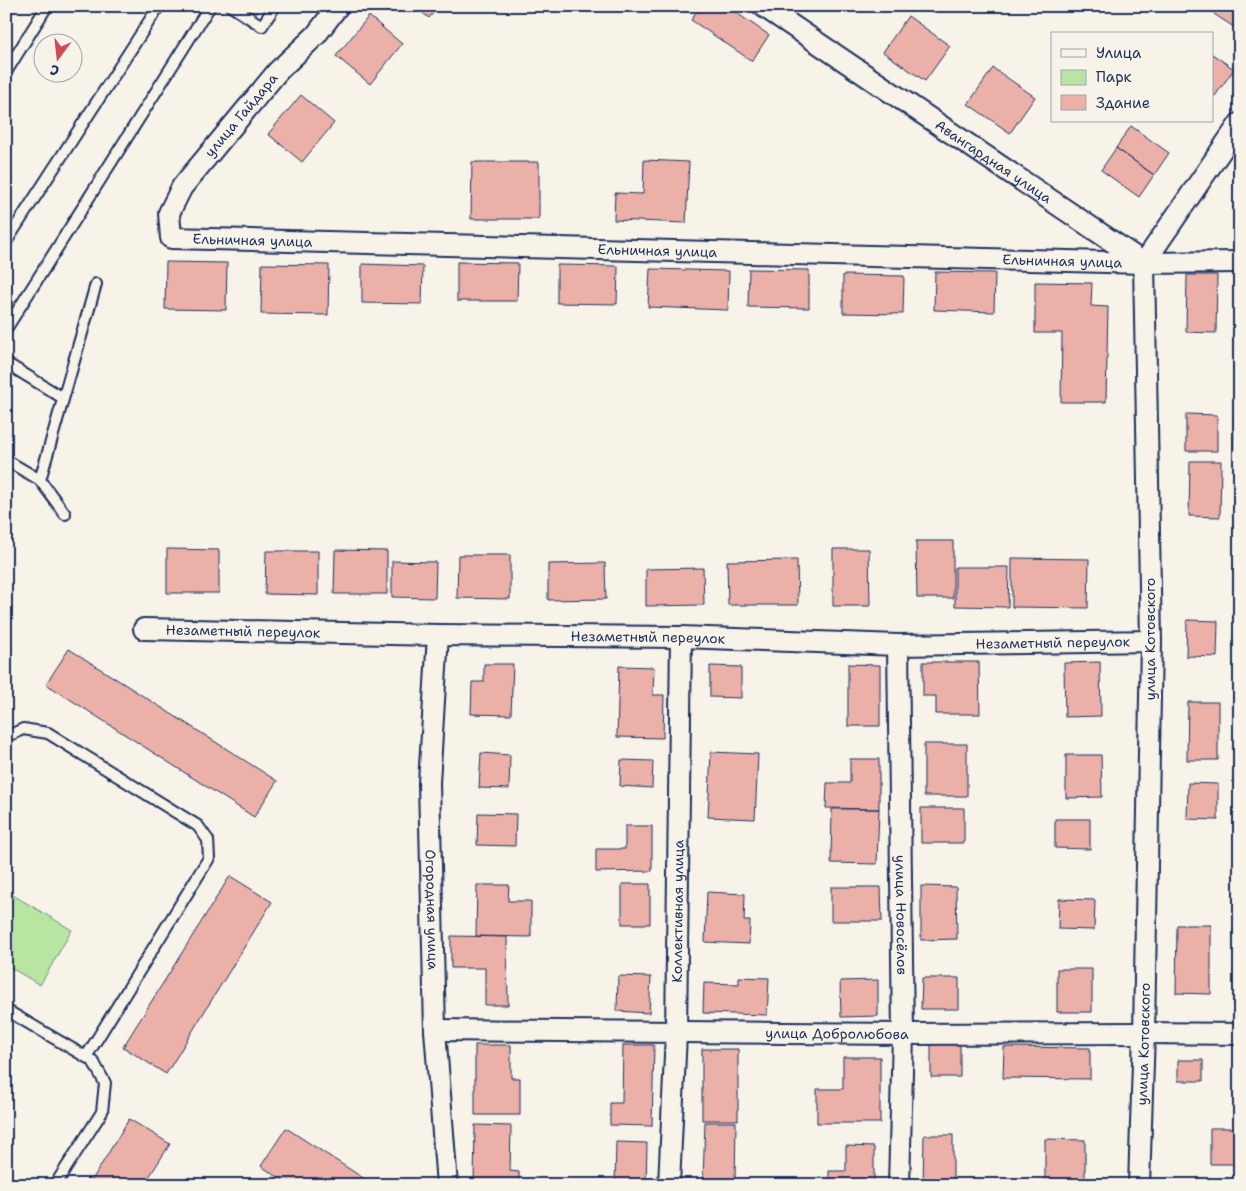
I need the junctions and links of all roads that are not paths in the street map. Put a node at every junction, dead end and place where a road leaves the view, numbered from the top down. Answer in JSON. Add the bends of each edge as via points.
{"nodes":[{"id":1,"x":47,"y":6,"type":"edge"},
{"id":2,"x":159,"y":6,"type":"edge"},
{"id":3,"x":210,"y":6,"type":"edge"},
{"id":4,"x":231,"y":6,"type":"edge"},
{"id":5,"x":275,"y":6,"type":"edge"},
{"id":6,"x":338,"y":6,"type":"edge"},
{"id":7,"x":763,"y":6,"type":"edge"},
{"id":8,"x":6,"y":72,"type":"edge"},
{"id":9,"x":1240,"y":123,"type":"edge"},
{"id":10,"x":171,"y":238,"type":"joint"},
{"id":11,"x":6,"y":242,"type":"edge"},
{"id":12,"x":1240,"y":262,"type":"edge"},
{"id":13,"x":1144,"y":263,"type":"junction"},
{"id":14,"x":96,"y":284,"type":"dead end"},
{"id":15,"x":6,"y":330,"type":"edge"},
{"id":16,"x":6,"y":363,"type":"edge"},
{"id":17,"x":63,"y":398,"type":"junction"},
{"id":18,"x":6,"y":460,"type":"edge"},
{"id":19,"x":40,"y":480,"type":"junction"},
{"id":20,"x":65,"y":514,"type":"dead end"},
{"id":21,"x":144,"y":629,"type":"dead end"},
{"id":22,"x":438,"y":635,"type":"junction"},
{"id":23,"x":680,"y":637,"type":"junction"},
{"id":24,"x":1151,"y":641,"type":"junction"},
{"id":25,"x":898,"y":645,"type":"junction"},
{"id":26,"x":6,"y":738,"type":"edge"},
{"id":27,"x":6,"y":1010,"type":"edge"},
{"id":28,"x":435,"y":1030,"type":"junction"},
{"id":29,"x":676,"y":1033,"type":"junction"},
{"id":30,"x":1144,"y":1033,"type":"junction"},
{"id":31,"x":903,"y":1034,"type":"junction"},
{"id":32,"x":1240,"y":1034,"type":"edge"},
{"id":33,"x":86,"y":1057,"type":"junction"},
{"id":34,"x":55,"y":1185,"type":"edge"},
{"id":35,"x":446,"y":1185,"type":"edge"},
{"id":36,"x":668,"y":1185,"type":"edge"},
{"id":37,"x":899,"y":1185,"type":"edge"},
{"id":38,"x":1139,"y":1185,"type":"edge"}],
"edges":[{"from":1,"to":8,"type":"lane"},
{"from":2,"to":11,"type":"lane"},
{"from":3,"to":15,"type":"lane"},
{"from":4,"to":5,"type":"lane","via":[[262,26]]},
{"from":6,"to":10,"type":"street","name":"улица Гайдара","via":[[316,35],[278,71],[182,187],[169,214]]},
{"from":7,"to":13,"type":"street","name":"Авангардная улица"},
{"from":9,"to":13,"type":"street"},
{"from":10,"to":13,"type":"street","name":"Ельничная улица"},
{"from":12,"to":13,"type":"street"},
{"from":13,"to":24,"type":"street","name":"улица Котовского"},
{"from":14,"to":17,"type":"lane"},
{"from":16,"to":17,"type":"lane"},
{"from":17,"to":19,"type":"lane"},
{"from":18,"to":19,"type":"lane"},
{"from":19,"to":20,"type":"lane"},
{"from":21,"to":22,"type":"street","name":"Незаметный переулок"},
{"from":22,"to":23,"type":"street","name":"Незаметный переулок"},
{"from":22,"to":28,"type":"street","name":"Огородная улица","via":[[429,783]]},
{"from":23,"to":25,"type":"street","name":"Незаметный переулок"},
{"from":23,"to":29,"type":"street","name":"Коллективная улица"},
{"from":24,"to":25,"type":"street","name":"Незаметный переулок"},
{"from":24,"to":30,"type":"street","name":"улица Котовского"},
{"from":25,"to":31,"type":"street","name":"улица Новосёлов"},
{"from":26,"to":33,"type":"lane","via":[[23,729],[48,733],[198,826],[208,840],[209,858]]},
{"from":27,"to":33,"type":"lane"},
{"from":28,"to":29,"type":"street","name":"улица Добролюбова"},
{"from":28,"to":35,"type":"street","name":"Огородная улица"},
{"from":29,"to":31,"type":"street","name":"улица Добролюбова"},
{"from":29,"to":36,"type":"street","name":"Коллективная улица"},
{"from":30,"to":31,"type":"street","name":"улица Добролюбова"},
{"from":30,"to":32,"type":"street","name":"улица Добролюбова"},
{"from":30,"to":38,"type":"street","name":"улица Котовского"},
{"from":31,"to":37,"type":"street","name":"улица Новосёлов"},
{"from":33,"to":34,"type":"lane","via":[[93,1061],[105,1083],[102,1112]]}]}
